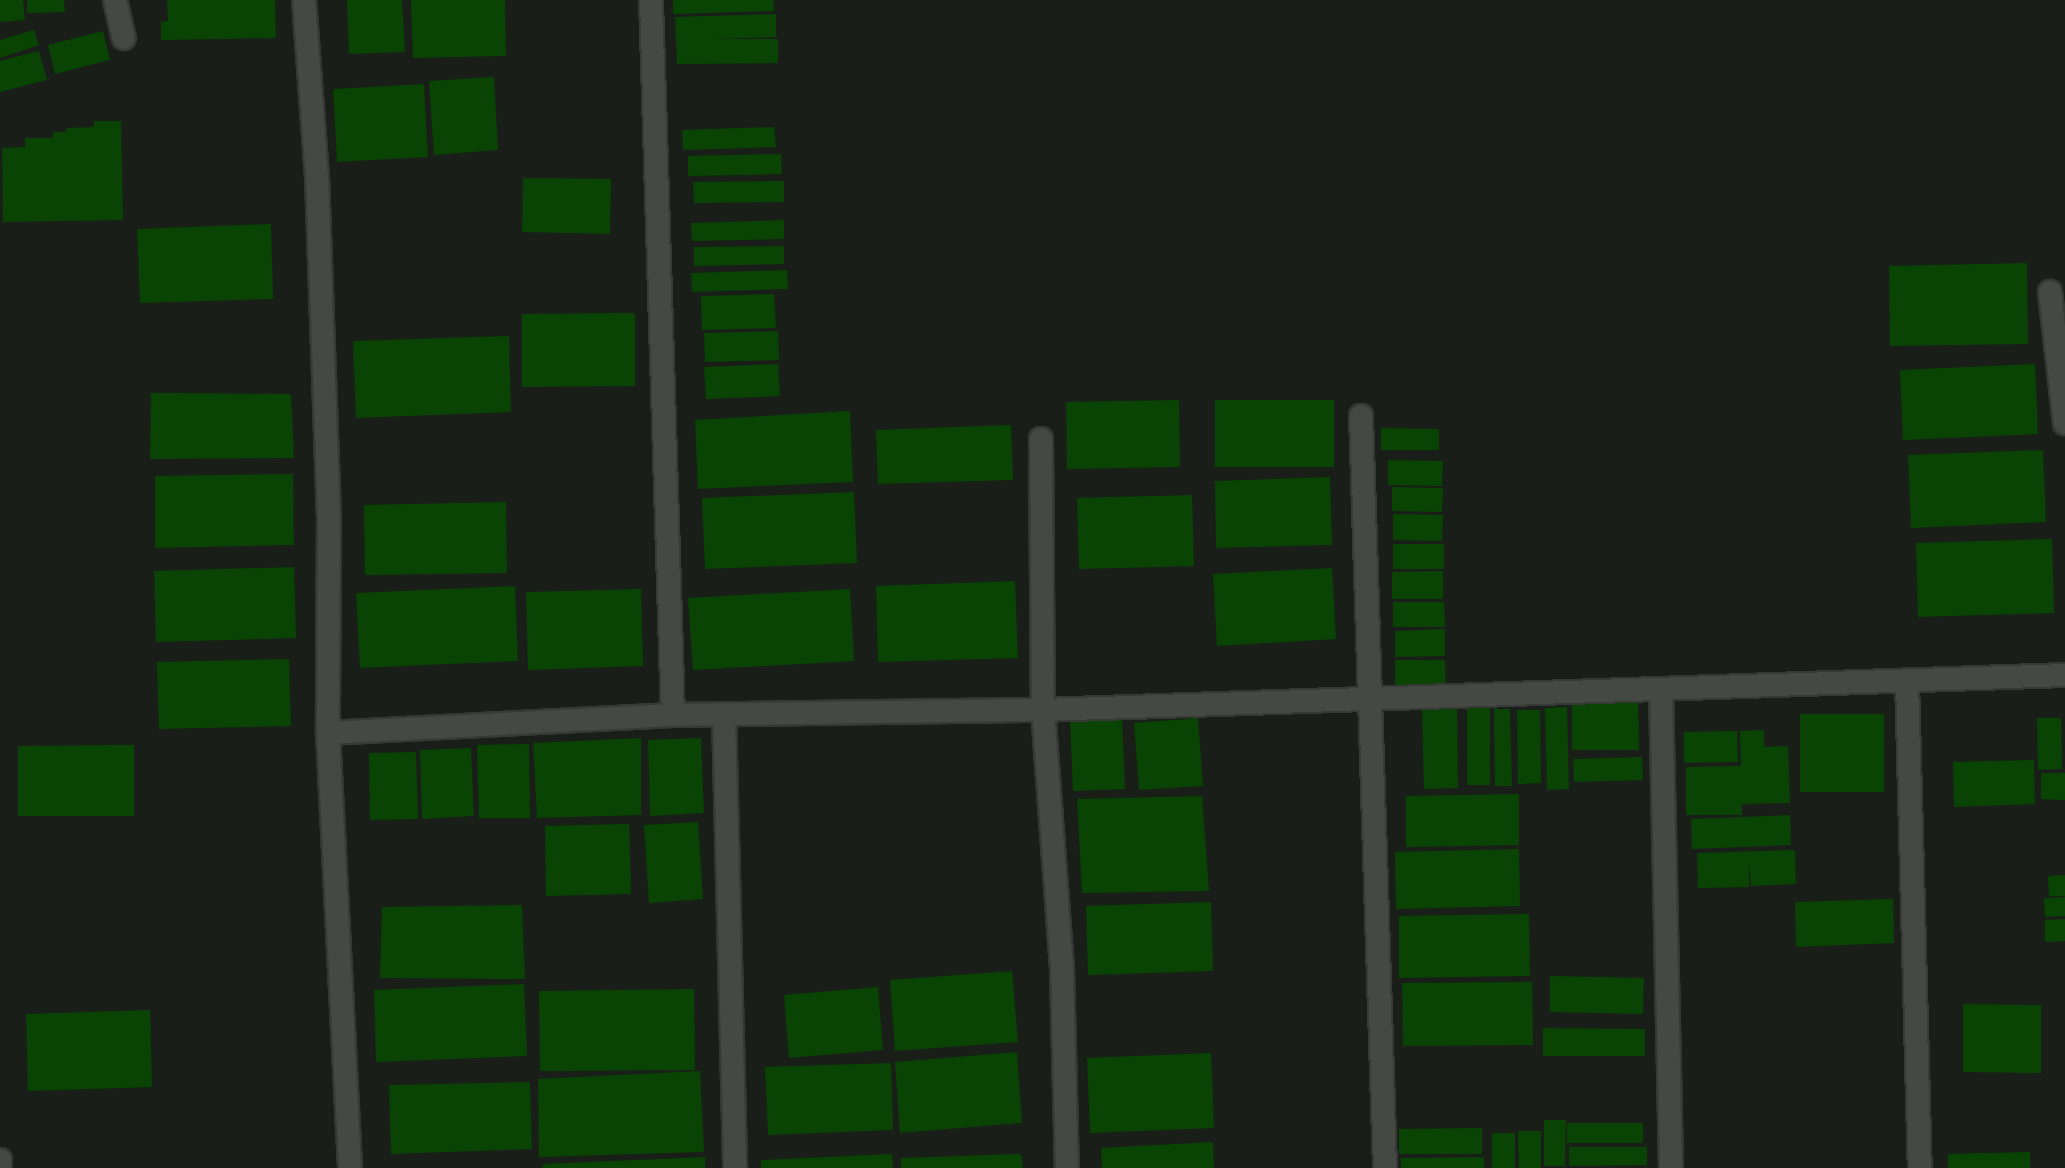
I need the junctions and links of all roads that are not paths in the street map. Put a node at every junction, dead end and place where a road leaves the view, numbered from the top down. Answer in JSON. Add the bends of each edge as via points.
{"nodes":[{"id":1,"x":115,"y":0,"type":"edge"},
{"id":2,"x":304,"y":0,"type":"edge"},
{"id":3,"x":651,"y":0,"type":"edge"},
{"id":4,"x":124,"y":38,"type":"dead end"},
{"id":5,"x":2050,"y":292,"type":"dead end"},
{"id":6,"x":1361,"y":416,"type":"dead end"},
{"id":7,"x":2065,"y":423,"type":"edge"},
{"id":8,"x":1041,"y":439,"type":"dead end"},
{"id":9,"x":2065,"y":675,"type":"edge"},
{"id":10,"x":1907,"y":680,"type":"junction"},
{"id":11,"x":1661,"y":689,"type":"junction"},
{"id":12,"x":1371,"y":697,"type":"junction"},
{"id":13,"x":1043,"y":710,"type":"junction"},
{"id":14,"x":724,"y":714,"type":"junction"},
{"id":15,"x":673,"y":715,"type":"junction"},
{"id":16,"x":328,"y":733,"type":"junction"},
{"id":17,"x":0,"y":1160,"type":"edge"},
{"id":18,"x":0,"y":1168,"type":"edge"},
{"id":19,"x":350,"y":1168,"type":"edge"},
{"id":20,"x":735,"y":1168,"type":"edge"},
{"id":21,"x":1067,"y":1168,"type":"edge"},
{"id":22,"x":1385,"y":1168,"type":"edge"},
{"id":23,"x":1671,"y":1168,"type":"edge"},
{"id":24,"x":1920,"y":1168,"type":"edge"}],
"edges":[{"from":1,"to":4,"type":"street"},
{"from":2,"to":16,"type":"street","via":[[317,176],[329,513]]},
{"from":3,"to":15,"type":"street"},
{"from":5,"to":7,"type":"street"},
{"from":6,"to":12,"type":"street"},
{"from":8,"to":13,"type":"street"},
{"from":9,"to":10,"type":"street"},
{"from":10,"to":11,"type":"street"},
{"from":10,"to":24,"type":"street"},
{"from":11,"to":12,"type":"street"},
{"from":11,"to":23,"type":"street"},
{"from":12,"to":13,"type":"street"},
{"from":12,"to":22,"type":"street"},
{"from":13,"to":14,"type":"street"},
{"from":13,"to":21,"type":"street","via":[[1062,969]]},
{"from":14,"to":15,"type":"street"},
{"from":14,"to":20,"type":"street"},
{"from":15,"to":16,"type":"street"},
{"from":16,"to":19,"type":"street"},
{"from":17,"to":18,"type":"street"}]}
